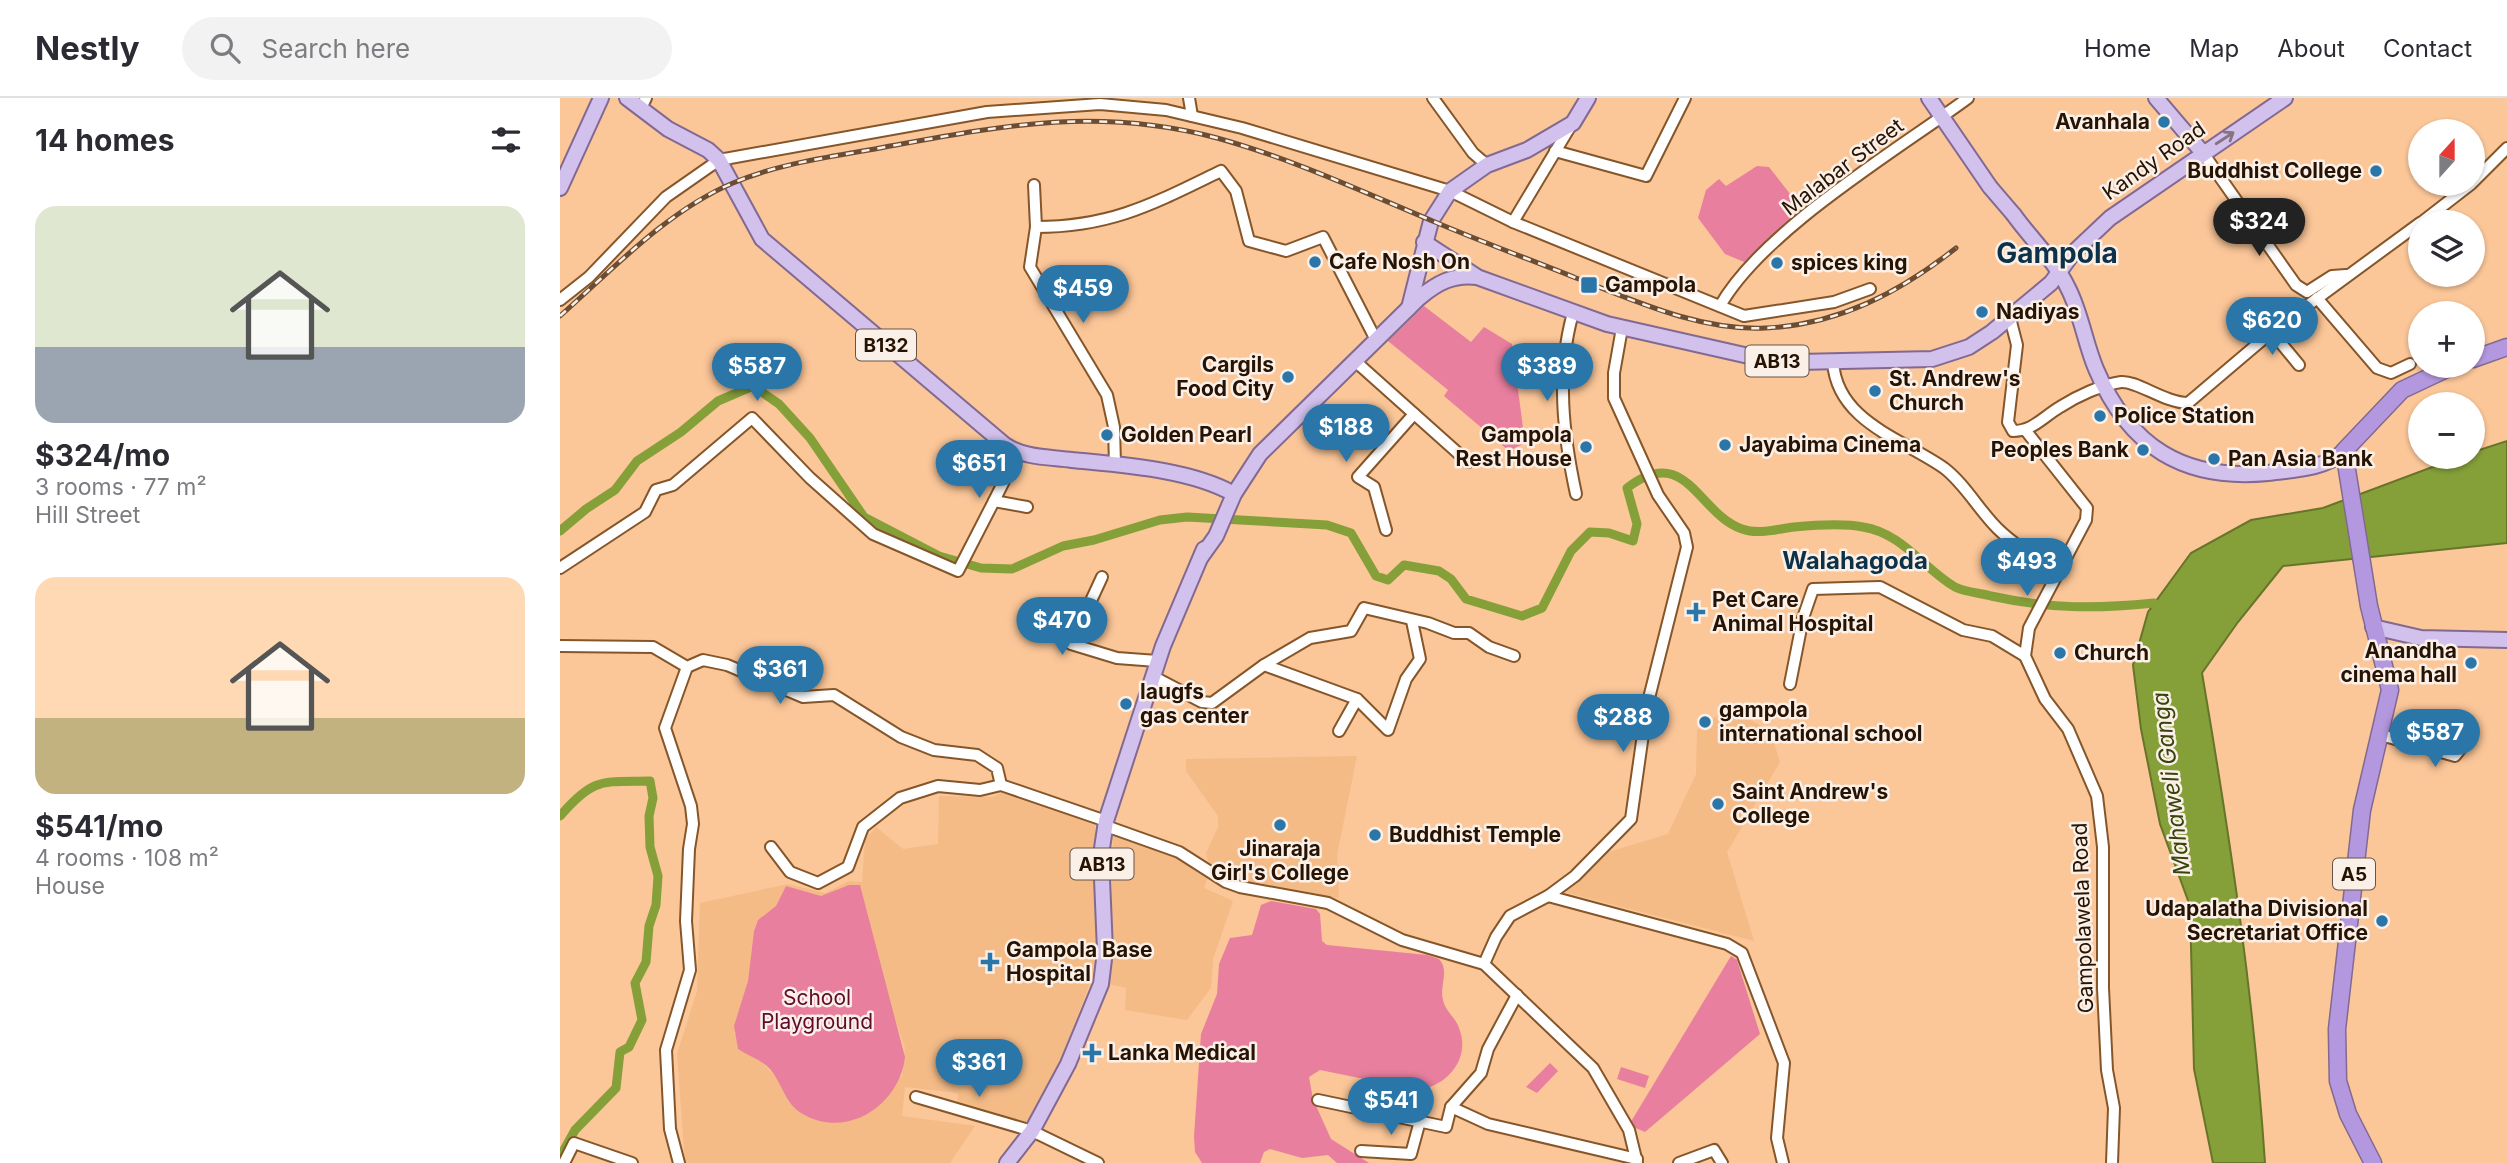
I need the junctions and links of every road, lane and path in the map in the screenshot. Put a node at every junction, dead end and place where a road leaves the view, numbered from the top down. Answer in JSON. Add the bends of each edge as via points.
{"nodes":[{"id":1,"x":601,"y":98,"type":"edge"},
{"id":2,"x":627,"y":98,"type":"edge"},
{"id":3,"x":1189,"y":98,"type":"edge"},
{"id":4,"x":1433,"y":98,"type":"edge"},
{"id":5,"x":1588,"y":98,"type":"edge"},
{"id":6,"x":1685,"y":98,"type":"edge"},
{"id":7,"x":1929,"y":98,"type":"edge"},
{"id":8,"x":1968,"y":98,"type":"edge"},
{"id":9,"x":2157,"y":98,"type":"edge"},
{"id":10,"x":2285,"y":98,"type":"edge"},
{"id":11,"x":643,"y":103,"type":"edge"},
{"id":12,"x":1192,"y":116,"type":"junction"},
{"id":13,"x":1940,"y":118,"type":"junction"},
{"id":14,"x":1573,"y":123,"type":"junction"},
{"id":15,"x":2507,"y":148,"type":"edge"},
{"id":16,"x":1555,"y":150,"type":"junction"},
{"id":17,"x":2203,"y":153,"type":"junction"},
{"id":18,"x":719,"y":160,"type":"junction"},
{"id":19,"x":1486,"y":165,"type":"junction"},
{"id":20,"x":2485,"y":170,"type":"edge"},
{"id":21,"x":1034,"y":185,"type":"dead end"},
{"id":22,"x":560,"y":188,"type":"edge"},
{"id":23,"x":1450,"y":191,"type":"junction"},
{"id":24,"x":2455,"y":196,"type":"edge"},
{"id":25,"x":2438,"y":210,"type":"edge"},
{"id":26,"x":1513,"y":222,"type":"junction"},
{"id":27,"x":1036,"y":227,"type":"junction"},
{"id":28,"x":2408,"y":232,"type":"edge"},
{"id":29,"x":1424,"y":242,"type":"junction"},
{"id":30,"x":2059,"y":272,"type":"junction"},
{"id":31,"x":2347,"y":274,"type":"junction"},
{"id":32,"x":1477,"y":277,"type":"junction"},
{"id":33,"x":1870,"y":289,"type":"dead end"},
{"id":34,"x":2316,"y":298,"type":"junction"},
{"id":35,"x":560,"y":300,"type":"edge"},
{"id":36,"x":1720,"y":306,"type":"junction"},
{"id":37,"x":1409,"y":308,"type":"junction"},
{"id":38,"x":1573,"y":313,"type":"junction"},
{"id":39,"x":2010,"y":318,"type":"junction"},
{"id":40,"x":1622,"y":328,"type":"junction"},
{"id":41,"x":2274,"y":330,"type":"junction"},
{"id":42,"x":1376,"y":340,"type":"junction"},
{"id":43,"x":2505,"y":351,"type":"edge"},
{"id":44,"x":2485,"y":356,"type":"edge"},
{"id":45,"x":1355,"y":361,"type":"junction"},
{"id":46,"x":1833,"y":362,"type":"junction"},
{"id":47,"x":2299,"y":365,"type":"dead end"},
{"id":48,"x":2408,"y":365,"type":"edge"},
{"id":49,"x":2428,"y":378,"type":"edge"},
{"id":50,"x":2105,"y":386,"type":"junction"},
{"id":51,"x":1414,"y":414,"type":"junction"},
{"id":52,"x":2026,"y":431,"type":"junction"},
{"id":53,"x":1013,"y":450,"type":"junction"},
{"id":54,"x":2344,"y":451,"type":"junction"},
{"id":55,"x":1468,"y":462,"type":"dead end"},
{"id":56,"x":1115,"y":465,"type":"junction"},
{"id":57,"x":1230,"y":493,"type":"junction"},
{"id":58,"x":1576,"y":494,"type":"dead end"},
{"id":59,"x":994,"y":501,"type":"junction"},
{"id":60,"x":1027,"y":507,"type":"dead end"},
{"id":61,"x":1386,"y":530,"type":"dead end"},
{"id":62,"x":560,"y":568,"type":"edge"},
{"id":63,"x":2058,"y":571,"type":"junction"},
{"id":64,"x":1102,"y":577,"type":"dead end"},
{"id":65,"x":1412,"y":621,"type":"junction"},
{"id":66,"x":2373,"y":627,"type":"junction"},
{"id":67,"x":2421,"y":638,"type":"junction"},
{"id":68,"x":2507,"y":640,"type":"edge"},
{"id":69,"x":560,"y":646,"type":"edge"},
{"id":70,"x":2379,"y":648,"type":"junction"},
{"id":71,"x":1514,"y":656,"type":"dead end"},
{"id":72,"x":2025,"y":656,"type":"junction"},
{"id":73,"x":1157,"y":662,"type":"junction"},
{"id":74,"x":1264,"y":664,"type":"junction"},
{"id":75,"x":687,"y":667,"type":"junction"},
{"id":76,"x":1152,"y":676,"type":"junction"},
{"id":77,"x":1790,"y":684,"type":"dead end"},
{"id":78,"x":1357,"y":699,"type":"junction"},
{"id":79,"x":1339,"y":731,"type":"dead end"},
{"id":80,"x":2381,"y":735,"type":"junction"},
{"id":81,"x":2470,"y":737,"type":"dead end"},
{"id":82,"x":1001,"y":785,"type":"junction"},
{"id":83,"x":1106,"y":823,"type":"junction"},
{"id":84,"x":771,"y":847,"type":"dead end"},
{"id":85,"x":1548,"y":896,"type":"junction"},
{"id":86,"x":1483,"y":964,"type":"junction"},
{"id":87,"x":1517,"y":995,"type":"junction"},
{"id":88,"x":916,"y":1097,"type":"dead end"},
{"id":89,"x":1318,"y":1100,"type":"dead end"},
{"id":90,"x":1451,"y":1107,"type":"junction"},
{"id":91,"x":1420,"y":1121,"type":"junction"},
{"id":92,"x":1032,"y":1131,"type":"junction"},
{"id":93,"x":1361,"y":1151,"type":"dead end"},
{"id":94,"x":1091,"y":1161,"type":"edge"},
{"id":95,"x":1637,"y":1161,"type":"edge"},
{"id":96,"x":564,"y":1163,"type":"edge"},
{"id":97,"x":632,"y":1163,"type":"edge"},
{"id":98,"x":678,"y":1163,"type":"edge"},
{"id":99,"x":1008,"y":1163,"type":"edge"},
{"id":100,"x":1679,"y":1163,"type":"edge"},
{"id":101,"x":1722,"y":1163,"type":"edge"},
{"id":102,"x":1783,"y":1163,"type":"edge"},
{"id":103,"x":2112,"y":1163,"type":"edge"},
{"id":104,"x":2373,"y":1163,"type":"edge"}],
"edges":[{"from":1,"to":22,"type":"main road"},
{"from":2,"to":11,"type":"main road","number":"B132"},
{"from":3,"to":12,"type":"street"},
{"from":4,"to":19,"type":"street"},
{"from":5,"to":14,"type":"main road"},
{"from":6,"to":16,"type":"street","via":[[1646,176]]},
{"from":7,"to":13,"type":"main road"},
{"from":8,"to":13,"type":"street","name":"Malabar Street"},
{"from":9,"to":17,"type":"main road"},
{"from":17,"to":10,"type":"main road","name":"Kandy Road","number":"AB13","one_way":true},
{"from":11,"to":18,"type":"main road","number":"B132","via":[[668,129]]},
{"from":12,"to":18,"type":"street","via":[[1100,104],[987,112]]},
{"from":12,"to":23,"type":"street"},
{"from":13,"to":30,"type":"main road","bridge":true},
{"from":13,"to":36,"type":"street","name":"Malabar Street","via":[[1801,221],[1745,272]]},
{"from":14,"to":16,"type":"street"},
{"from":14,"to":19,"type":"main road","via":[[1527,150]]},
{"from":15,"to":20,"type":"street"},
{"from":16,"to":26,"type":"street"},
{"from":17,"to":30,"type":"main road","name":"Kandy Road","number":"AB13","via":[[2109,218]]},
{"from":17,"to":31,"type":"street","via":[[2296,285],[2307,292],[2332,276]]},
{"from":18,"to":35,"type":"street","via":[[666,197],[589,277]]},
{"from":18,"to":53,"type":"main road","number":"B132","via":[[762,239]]},
{"from":19,"to":23,"type":"main road"},
{"from":21,"to":27,"type":"street"},
{"from":23,"to":26,"type":"street"},
{"from":23,"to":29,"type":"main road","via":[[1438,206]]},
{"from":24,"to":25,"type":"street"},
{"from":26,"to":36,"type":"street"},
{"from":27,"to":42,"type":"street","via":[[1068,227],[1134,213],[1220,171],[1236,191],[1249,241],[1286,251],[1323,237]]},
{"from":27,"to":56,"type":"street","via":[[1030,267],[1107,395]]},
{"from":28,"to":31,"type":"street"},
{"from":29,"to":32,"type":"main road"},
{"from":29,"to":37,"type":"main road"},
{"from":30,"to":39,"type":"main road","number":"AB13"},
{"from":30,"to":50,"type":"main road"},
{"from":31,"to":34,"type":"street"},
{"from":32,"to":37,"type":"main road","number":"AB13","via":[[1440,282]]},
{"from":32,"to":38,"type":"main road","number":"AB13"},
{"from":33,"to":36,"type":"street","via":[[1834,302],[1759,316],[1744,316]]},
{"from":34,"to":41,"type":"street"},
{"from":34,"to":48,"type":"street","via":[[2377,368],[2391,373]]},
{"from":37,"to":42,"type":"main road","number":"AB13"},
{"from":38,"to":40,"type":"main road","number":"AB13"},
{"from":38,"to":58,"type":"street","via":[[1564,347],[1562,398]]},
{"from":39,"to":46,"type":"main road","number":"AB13","via":[[1978,342],[1942,356]]},
{"from":39,"to":52,"type":"street","via":[[2017,345],[2008,422],[2013,431]]},
{"from":40,"to":46,"type":"main road","number":"AB13","via":[[1776,361]]},
{"from":40,"to":85,"type":"street","via":[[1614,398],[1687,547],[1647,706],[1635,806],[1624,830]]},
{"from":41,"to":47,"type":"street"},
{"from":41,"to":50,"type":"street","via":[[2188,403],[2168,400],[2129,382]]},
{"from":42,"to":45,"type":"main road","number":"AB13"},
{"from":43,"to":44,"type":"highway"},
{"from":45,"to":51,"type":"street"},
{"from":45,"to":57,"type":"main road","number":"AB13","via":[[1259,454],[1245,462]]},
{"from":46,"to":63,"type":"street","via":[[1837,385],[1853,409],[1945,470],[2016,545]]},
{"from":49,"to":54,"type":"highway","via":[[2402,390]]},
{"from":50,"to":52,"type":"street","via":[[2060,406]]},
{"from":50,"to":54,"type":"main road","via":[[2124,417],[2151,445],[2199,470],[2236,475],[2277,472],[2328,461]]},
{"from":51,"to":55,"type":"street"},
{"from":51,"to":61,"type":"street","via":[[1358,477],[1374,487]]},
{"from":52,"to":63,"type":"street","via":[[2087,508]]},
{"from":53,"to":56,"type":"main road"},
{"from":53,"to":59,"type":"street"},
{"from":54,"to":66,"type":"highway","number":"A5"},
{"from":56,"to":57,"type":"main road","via":[[1221,479]]},
{"from":57,"to":73,"type":"main road","number":"AB13"},
{"from":59,"to":60,"type":"street"},
{"from":59,"to":62,"type":"street","via":[[958,571],[873,534],[752,418],[673,485],[656,490],[645,512]]},
{"from":63,"to":72,"type":"street","via":[[2029,628]]},
{"from":64,"to":73,"type":"street","via":[[1070,644],[1117,658]]},
{"from":65,"to":71,"type":"street","via":[[1469,633]]},
{"from":65,"to":74,"type":"street","via":[[1364,608],[1351,631],[1310,638]]},
{"from":65,"to":78,"type":"street","via":[[1420,659],[1405,679],[1388,730]]},
{"from":66,"to":67,"type":"main road"},
{"from":66,"to":70,"type":"highway","number":"A5"},
{"from":67,"to":68,"type":"main road"},
{"from":67,"to":70,"type":"main road"},
{"from":69,"to":75,"type":"street","via":[[653,648]]},
{"from":70,"to":80,"type":"highway","number":"A5","via":[[2390,690]]},
{"from":72,"to":77,"type":"street","via":[[1992,636],[1963,630],[1880,587],[1813,589]]},
{"from":72,"to":103,"type":"street","name":"Gampolawela Road","via":[[2045,699],[2068,729],[2097,796],[2103,847],[2103,988],[2113,1108]]},
{"from":73,"to":76,"type":"main road","number":"AB13"},
{"from":74,"to":76,"type":"street","via":[[1212,703]]},
{"from":74,"to":78,"type":"street"},
{"from":75,"to":82,"type":"street","via":[[703,660],[727,665],[803,697],[834,695],[901,737],[934,750],[977,755],[997,768]]},
{"from":75,"to":98,"type":"street","via":[[665,728],[693,824],[686,921],[690,970],[666,1050],[670,1129]]},
{"from":76,"to":83,"type":"main road","number":"AB13"},
{"from":78,"to":79,"type":"street"},
{"from":80,"to":81,"type":"street","via":[[2455,756]]},
{"from":80,"to":104,"type":"highway","number":"A5","via":[[2362,810],[2337,1028],[2338,1081],[2348,1114]]},
{"from":82,"to":83,"type":"street"},
{"from":82,"to":84,"type":"street","via":[[980,789],[938,786],[900,799],[863,828],[848,867],[818,883],[790,872]]},
{"from":83,"to":86,"type":"street","via":[[1179,852],[1226,882],[1328,903],[1402,940]]},
{"from":83,"to":92,"type":"main road","number":"AB13","via":[[1101,855],[1105,951],[1101,984],[1068,1064]]},
{"from":85,"to":86,"type":"street","via":[[1510,916]]},
{"from":85,"to":102,"type":"street","via":[[1727,944],[1742,953],[1784,1063],[1777,1138]]},
{"from":86,"to":87,"type":"street"},
{"from":87,"to":90,"type":"street","via":[[1480,1073]]},
{"from":87,"to":95,"type":"street","via":[[1593,1068],[1629,1130]]},
{"from":88,"to":92,"type":"street"},
{"from":89,"to":91,"type":"street"},
{"from":90,"to":91,"type":"street","via":[[1446,1127]]},
{"from":90,"to":95,"type":"street","via":[[1488,1124]]},
{"from":91,"to":93,"type":"street","via":[[1411,1154]]},
{"from":92,"to":94,"type":"street"},
{"from":92,"to":99,"type":"main road","number":"AB13"},
{"from":96,"to":97,"type":"street","via":[[574,1143]]},
{"from":100,"to":101,"type":"street","via":[[1714,1150]]}]}
